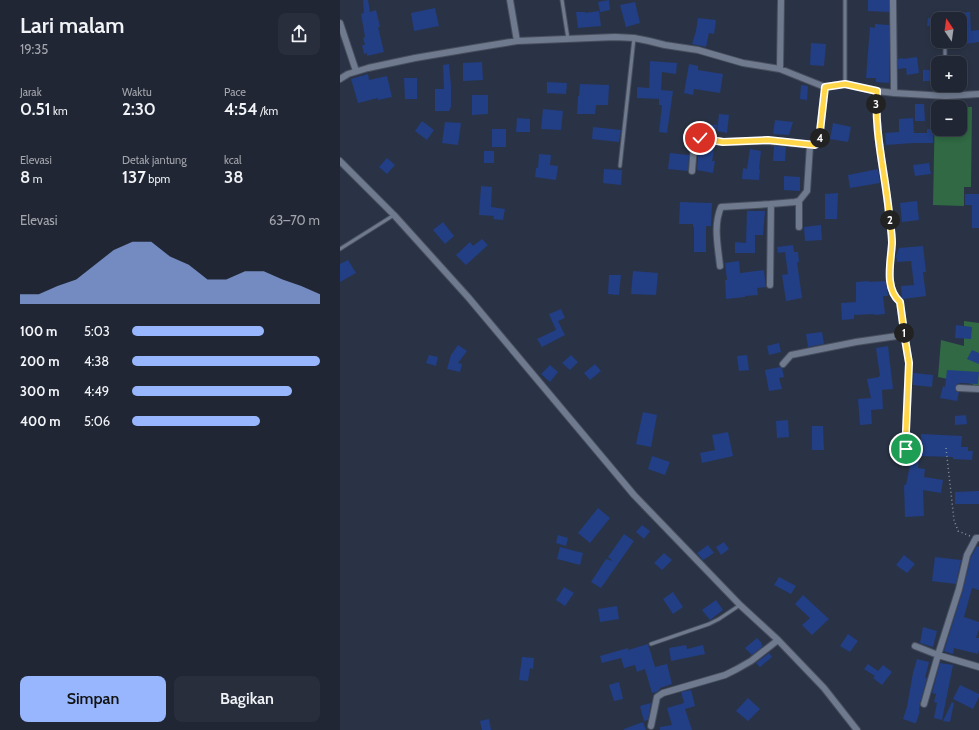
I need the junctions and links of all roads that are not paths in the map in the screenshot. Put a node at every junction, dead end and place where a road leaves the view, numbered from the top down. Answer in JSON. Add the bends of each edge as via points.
{"nodes":[{"id":1,"x":510,"y":0,"type":"edge"},
{"id":2,"x":562,"y":0,"type":"edge"},
{"id":3,"x":781,"y":0,"type":"edge"},
{"id":4,"x":845,"y":0,"type":"edge"},
{"id":5,"x":893,"y":0,"type":"edge"},
{"id":6,"x":340,"y":23,"type":"edge"},
{"id":7,"x":634,"y":38,"type":"junction"},
{"id":8,"x":568,"y":39,"type":"junction"},
{"id":9,"x":517,"y":41,"type":"junction"},
{"id":10,"x":780,"y":69,"type":"junction"},
{"id":11,"x":356,"y":71,"type":"junction"},
{"id":12,"x":340,"y":79,"type":"edge"},
{"id":13,"x":845,"y":84,"type":"junction"},
{"id":14,"x":825,"y":87,"type":"junction"},
{"id":15,"x":877,"y":91,"type":"junction"},
{"id":16,"x":946,"y":92,"type":"edge"},
{"id":17,"x":894,"y":93,"type":"junction"},
{"id":18,"x":979,"y":94,"type":"edge"},
{"id":19,"x":946,"y":96,"type":"junction"},
{"id":20,"x":810,"y":145,"type":"junction"},
{"id":21,"x":340,"y":161,"type":"edge"},
{"id":22,"x":620,"y":166,"type":"dead end"},
{"id":23,"x":692,"y":171,"type":"dead end"},
{"id":24,"x":799,"y":201,"type":"junction"},
{"id":25,"x":771,"y":204,"type":"junction"},
{"id":26,"x":394,"y":215,"type":"junction"},
{"id":27,"x":799,"y":227,"type":"dead end"},
{"id":28,"x":340,"y":249,"type":"edge"},
{"id":29,"x":720,"y":266,"type":"dead end"},
{"id":30,"x":770,"y":285,"type":"dead end"},
{"id":31,"x":904,"y":335,"type":"junction"},
{"id":32,"x":783,"y":364,"type":"dead end"},
{"id":33,"x":959,"y":388,"type":"dead end"},
{"id":34,"x":979,"y":389,"type":"edge"},
{"id":35,"x":906,"y":449,"type":"dead end"},
{"id":36,"x":977,"y":538,"type":"edge"},
{"id":37,"x":740,"y":605,"type":"junction"},
{"id":38,"x":778,"y":640,"type":"junction"},
{"id":39,"x":651,"y":644,"type":"dead end"},
{"id":40,"x":915,"y":646,"type":"dead end"},
{"id":41,"x":938,"y":655,"type":"junction"},
{"id":42,"x":979,"y":667,"type":"edge"},
{"id":43,"x":924,"y":704,"type":"dead end"},
{"id":44,"x":651,"y":726,"type":"dead end"},
{"id":45,"x":857,"y":730,"type":"edge"}],
"edges":[{"from":1,"to":9,"type":"street"},
{"from":2,"to":8,"type":"lane"},
{"from":3,"to":10,"type":"street"},
{"from":4,"to":13,"type":"lane"},
{"from":5,"to":17,"type":"street"},
{"from":6,"to":11,"type":"street"},
{"from":7,"to":8,"type":"street"},
{"from":7,"to":10,"type":"street"},
{"from":7,"to":22,"type":"lane"},
{"from":8,"to":9,"type":"street"},
{"from":9,"to":11,"type":"street"},
{"from":10,"to":14,"type":"street"},
{"from":11,"to":12,"type":"street"},
{"from":13,"to":14,"type":"street"},
{"from":13,"to":15,"type":"street"},
{"from":14,"to":20,"type":"street","via":[[819,140],[817,144]]},
{"from":15,"to":17,"type":"street"},
{"from":15,"to":31,"type":"street","via":[[876,114],[892,243],[891,283],[893,293],[900,302]]},
{"from":16,"to":19,"type":"lane"},
{"from":17,"to":19,"type":"street"},
{"from":18,"to":19,"type":"street"},
{"from":20,"to":23,"type":"street","via":[[768,140],[723,142],[700,138],[694,145]]},
{"from":20,"to":24,"type":"street","via":[[807,191]]},
{"from":21,"to":26,"type":"street"},
{"from":24,"to":25,"type":"street"},
{"from":24,"to":27,"type":"street"},
{"from":25,"to":29,"type":"street","via":[[721,207],[717,221]]},
{"from":25,"to":30,"type":"street"},
{"from":26,"to":28,"type":"lane"},
{"from":26,"to":37,"type":"street","via":[[468,297],[634,495]]},
{"from":31,"to":32,"type":"street","via":[[792,355]]},
{"from":31,"to":35,"type":"street","via":[[909,363]]},
{"from":33,"to":34,"type":"street"},
{"from":36,"to":41,"type":"street","via":[[967,556]]},
{"from":37,"to":38,"type":"street"},
{"from":37,"to":39,"type":"lane","via":[[709,624]]},
{"from":38,"to":44,"type":"street","via":[[738,669],[657,697]]},
{"from":38,"to":45,"type":"street","via":[[824,688]]},
{"from":40,"to":41,"type":"street"},
{"from":41,"to":42,"type":"street"},
{"from":41,"to":43,"type":"street"}]}
